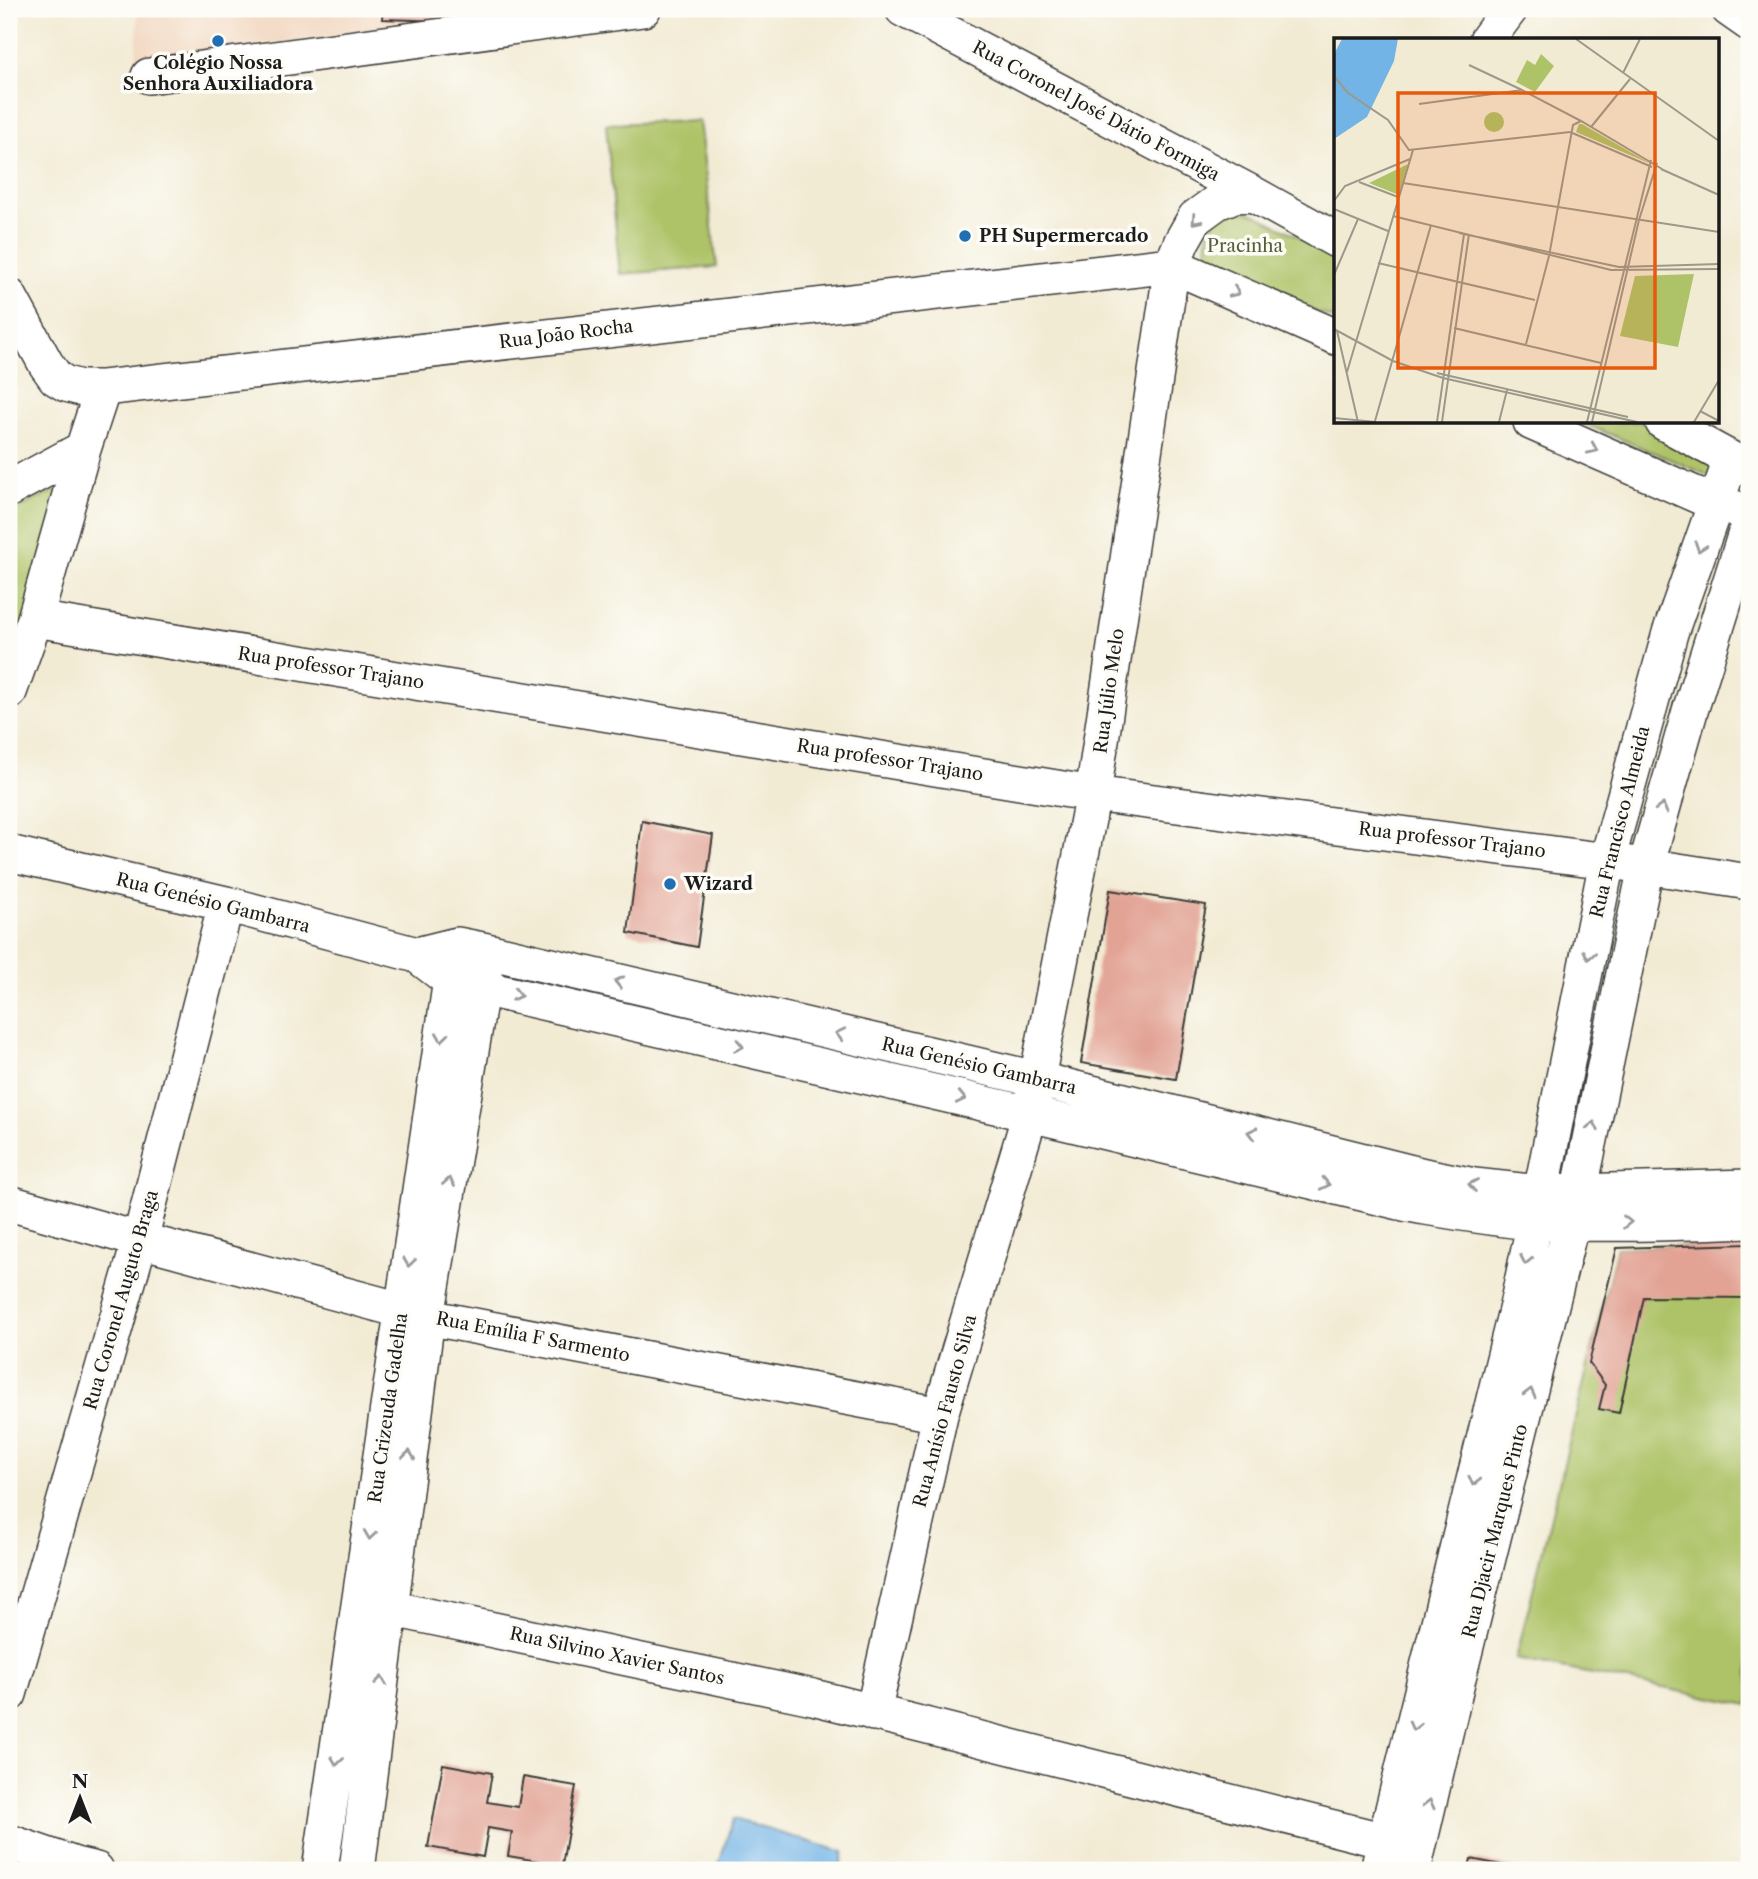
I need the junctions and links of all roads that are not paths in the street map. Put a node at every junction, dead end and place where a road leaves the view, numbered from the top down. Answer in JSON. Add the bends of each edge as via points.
{"nodes":[{"id":1,"x":643,"y":9,"type":"edge"},
{"id":2,"x":903,"y":9,"type":"edge"},
{"id":3,"x":1510,"y":9,"type":"edge"},
{"id":4,"x":1729,"y":9,"type":"edge"},
{"id":5,"x":1749,"y":23,"type":"edge"},
{"id":6,"x":1488,"y":38,"type":"edge"},
{"id":7,"x":149,"y":76,"type":"dead end"},
{"id":8,"x":1252,"y":194,"type":"junction"},
{"id":9,"x":1331,"y":232,"type":"edge"},
{"id":10,"x":1172,"y":265,"type":"junction"},
{"id":11,"x":9,"y":296,"type":"edge"},
{"id":12,"x":1334,"y":336,"type":"edge"},
{"id":13,"x":103,"y":388,"type":"junction"},
{"id":14,"x":1536,"y":424,"type":"edge"},
{"id":15,"x":1667,"y":424,"type":"edge"},
{"id":16,"x":83,"y":449,"type":"junction"},
{"id":17,"x":1740,"y":464,"type":"edge"},
{"id":18,"x":9,"y":489,"type":"edge"},
{"id":19,"x":1715,"y":503,"type":"junction"},
{"id":20,"x":1749,"y":513,"type":"edge"},
{"id":21,"x":1749,"y":523,"type":"edge"},
{"id":22,"x":35,"y":619,"type":"junction"},
{"id":23,"x":9,"y":692,"type":"edge"},
{"id":24,"x":1093,"y":793,"type":"junction"},
{"id":25,"x":9,"y":853,"type":"edge"},
{"id":26,"x":1607,"y":861,"type":"junction"},
{"id":27,"x":1646,"y":866,"type":"junction"},
{"id":28,"x":1749,"y":881,"type":"edge"},
{"id":29,"x":226,"y":904,"type":"junction"},
{"id":30,"x":472,"y":948,"type":"junction"},
{"id":31,"x":417,"y":955,"type":"junction"},
{"id":32,"x":466,"y":984,"type":"junction"},
{"id":33,"x":1036,"y":1079,"type":"junction"},
{"id":34,"x":1030,"y":1114,"type":"junction"},
{"id":35,"x":1749,"y":1186,"type":"edge"},
{"id":36,"x":9,"y":1203,"type":"edge"},
{"id":37,"x":1538,"y":1207,"type":"junction"},
{"id":38,"x":1576,"y":1208,"type":"junction"},
{"id":39,"x":1749,"y":1220,"type":"edge"},
{"id":40,"x":140,"y":1240,"type":"junction"},
{"id":41,"x":414,"y":1314,"type":"junction"},
{"id":42,"x":940,"y":1415,"type":"junction"},
{"id":43,"x":1505,"y":1423,"type":"junction"},
{"id":44,"x":375,"y":1605,"type":"junction"},
{"id":45,"x":1442,"y":1678,"type":"junction"},
{"id":46,"x":9,"y":1694,"type":"edge"},
{"id":47,"x":873,"y":1713,"type":"junction"},
{"id":48,"x":9,"y":1842,"type":"edge"},
{"id":49,"x":1382,"y":1855,"type":"edge"},
{"id":50,"x":96,"y":1870,"type":"edge"},
{"id":51,"x":320,"y":1870,"type":"edge"},
{"id":52,"x":357,"y":1870,"type":"edge"},
{"id":53,"x":1413,"y":1870,"type":"edge"}],
"edges":[{"from":1,"to":7,"type":"street"},
{"from":2,"to":8,"type":"street","name":"Rua Coronel José Dário Formiga"},
{"from":3,"to":6,"type":"street"},
{"from":4,"to":5,"type":"street"},
{"from":8,"to":9,"type":"street","name":"Rua Coronel José Dário Formiga"},
{"from":8,"to":10,"type":"street","name":"Rua Júlio Melo","one_way":true,"via":[[1217,202],[1195,218]]},
{"from":10,"to":12,"type":"street","one_way":true},
{"from":10,"to":13,"type":"street","name":"Rua João Rocha"},
{"from":10,"to":24,"type":"street","name":"Rua Júlio Melo"},
{"from":11,"to":13,"type":"street","name":"Rua João Rocha","via":[[56,378],[81,388]]},
{"from":13,"to":16,"type":"street"},
{"from":14,"to":19,"type":"street","one_way":true},
{"from":15,"to":17,"type":"street"},
{"from":16,"to":18,"type":"street"},
{"from":16,"to":22,"type":"street"},
{"from":17,"to":19,"type":"street","name":"Rua Francisco Almeida"},
{"from":19,"to":20,"type":"street"},
{"from":19,"to":26,"type":"street","name":"Rua Francisco Almeida","one_way":true,"via":[[1670,633]]},
{"from":27,"to":21,"type":"street","name":"Rua Francisco Almeida","one_way":true},
{"from":22,"to":23,"type":"street"},
{"from":22,"to":24,"type":"street","name":"Rua professor Trajano"},
{"from":24,"to":26,"type":"street","name":"Rua professor Trajano"},
{"from":24,"to":33,"type":"street","name":"Rua Júlio Melo"},
{"from":25,"to":29,"type":"street","name":"Rua Genésio Gambarra"},
{"from":26,"to":27,"type":"street","name":"Rua professor Trajano"},
{"from":26,"to":37,"type":"street","name":"Rua Francisco Almeida","one_way":true},
{"from":27,"to":28,"type":"street","name":"Rua professor Trajano"},
{"from":38,"to":27,"type":"street","name":"Rua Francisco Almeida","one_way":true},
{"from":29,"to":31,"type":"street","name":"Rua Genésio Gambarra"},
{"from":29,"to":40,"type":"street","name":"Rua Coronel Auguto Braga"},
{"from":30,"to":31,"type":"street","name":"Rua Genésio Gambarra"},
{"from":30,"to":32,"type":"street","name":"Rua Crizeuda Gadelha"},
{"from":33,"to":30,"type":"street","name":"Rua Genésio Gambarra","one_way":true},
{"from":31,"to":32,"type":"street","name":"Rua Genésio Gambarra"},
{"from":32,"to":34,"type":"street","name":"Rua Genésio Gambarra","one_way":true},
{"from":32,"to":41,"type":"street","name":"Rua Crizeuda Gadelha"},
{"from":33,"to":34,"type":"street","name":"Rua Júlio Melo"},
{"from":37,"to":33,"type":"street","name":"Rua Genésio Gambarra","one_way":true,"via":[[1474,1185]]},
{"from":34,"to":37,"type":"street","name":"Rua Genésio Gambarra","one_way":true,"via":[[1456,1212]]},
{"from":34,"to":42,"type":"street","name":"Rua Anísio Fausto Silva"},
{"from":35,"to":38,"type":"street"},
{"from":36,"to":40,"type":"street","name":"Rua Emília F Sarmento"},
{"from":37,"to":38,"type":"street"},
{"from":37,"to":43,"type":"street","name":"Rua Djacir Marques Pinto","one_way":true,"via":[[1517,1306]]},
{"from":38,"to":39,"type":"street","one_way":true},
{"from":43,"to":38,"type":"street","name":"Rua Djacir Marques Pinto","one_way":true},
{"from":40,"to":41,"type":"street","name":"Rua Emília F Sarmento"},
{"from":40,"to":46,"type":"street","name":"Rua Coronel Auguto Braga"},
{"from":41,"to":42,"type":"street","name":"Rua Emília F Sarmento"},
{"from":41,"to":44,"type":"street","name":"Rua Crizeuda Gadelha"},
{"from":42,"to":47,"type":"street","name":"Rua Anísio Fausto Silva"},
{"from":43,"to":45,"type":"street","name":"Rua Djacir Marques Pinto"},
{"from":44,"to":47,"type":"street","name":"Rua Silvino Xavier Santos"},
{"from":44,"to":51,"type":"street","name":"Rua Crizeuda Gadelha","one_way":true},
{"from":52,"to":44,"type":"street","name":"Rua Crizeuda Gadelha","one_way":true},
{"from":45,"to":49,"type":"street","name":"Rua Djacir Marques Pinto","one_way":true},
{"from":53,"to":45,"type":"street","name":"Rua Djacir Marques Pinto","one_way":true},
{"from":47,"to":49,"type":"street","name":"Rua Silvino Xavier Santos"},
{"from":48,"to":50,"type":"street"}]}
